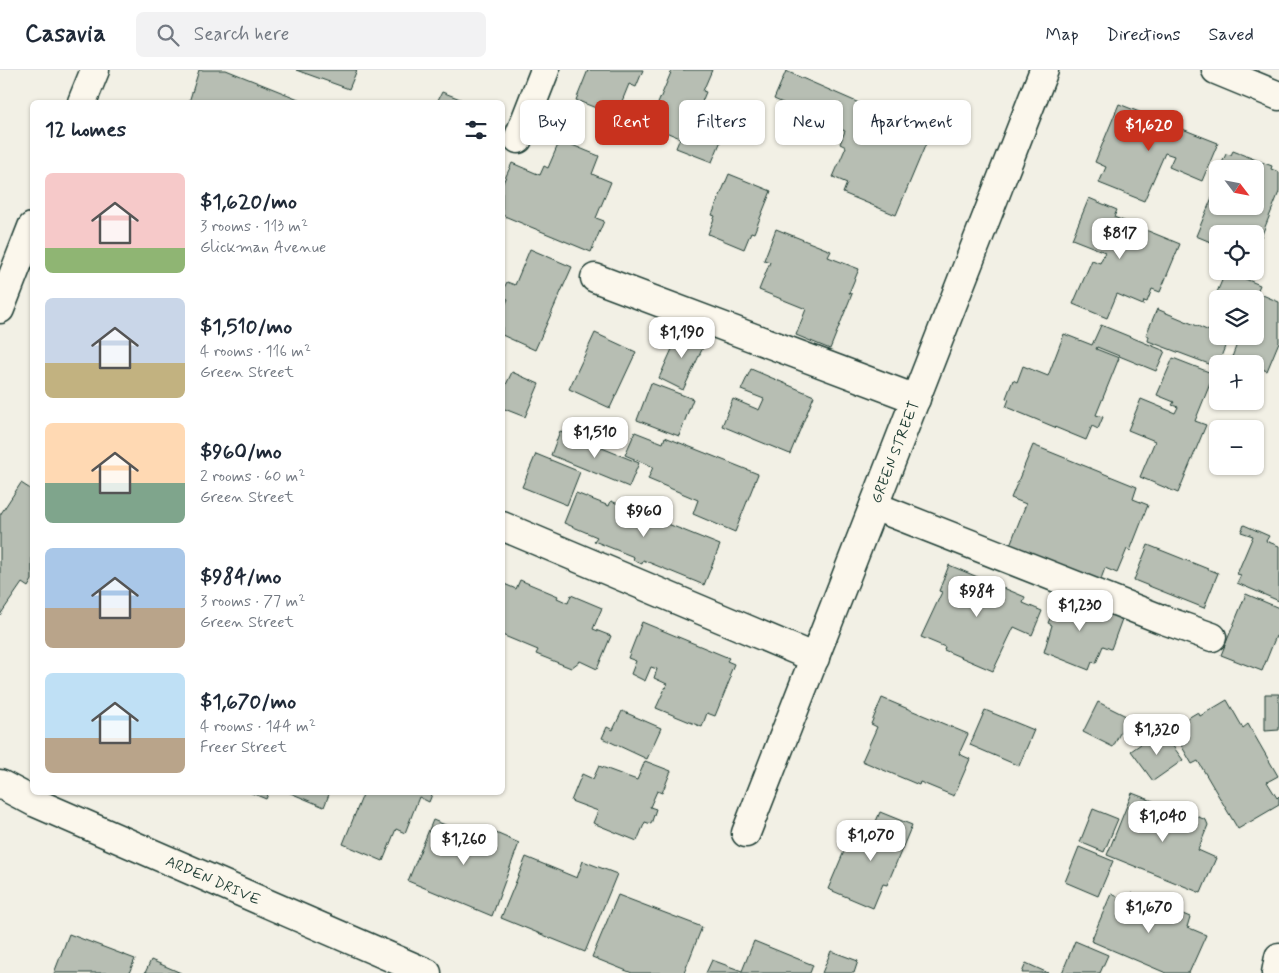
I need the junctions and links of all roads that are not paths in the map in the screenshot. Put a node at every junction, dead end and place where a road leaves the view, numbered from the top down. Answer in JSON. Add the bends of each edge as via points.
{"nodes":[{"id":1,"x":95,"y":70,"type":"edge"},
{"id":2,"x":545,"y":70,"type":"edge"},
{"id":3,"x":1044,"y":70,"type":"edge"},
{"id":4,"x":1216,"y":70,"type":"edge"},
{"id":5,"x":1279,"y":96,"type":"edge"},
{"id":6,"x":83,"y":100,"type":"edge"},
{"id":7,"x":518,"y":139,"type":"dead end"},
{"id":8,"x":30,"y":232,"type":"edge"},
{"id":9,"x":595,"y":278,"type":"dead end"},
{"id":10,"x":0,"y":309,"type":"edge"},
{"id":11,"x":916,"y":399,"type":"junction"},
{"id":12,"x":874,"y":506,"type":"junction"},
{"id":13,"x":505,"y":527,"type":"edge"},
{"id":14,"x":1212,"y":637,"type":"dead end"},
{"id":15,"x":814,"y":658,"type":"junction"},
{"id":16,"x":0,"y":784,"type":"edge"},
{"id":17,"x":746,"y":833,"type":"dead end"},
{"id":18,"x":1279,"y":957,"type":"edge"},
{"id":19,"x":426,"y":973,"type":"edge"},
{"id":20,"x":1276,"y":973,"type":"edge"}],
"edges":[{"from":1,"to":6,"type":"street"},
{"from":2,"to":7,"type":"street"},
{"from":3,"to":11,"type":"street","name":"GREEN STREET"},
{"from":4,"to":5,"type":"street"},
{"from":8,"to":10,"type":"street"},
{"from":9,"to":11,"type":"street"},
{"from":11,"to":12,"type":"street","name":"GREEN STREET"},
{"from":12,"to":14,"type":"street"},
{"from":12,"to":15,"type":"street","name":"GREEN STREET"},
{"from":13,"to":15,"type":"street"},
{"from":15,"to":17,"type":"street","name":"GREEN STREET"},
{"from":16,"to":19,"type":"street","name":"ARDEN DRIVE","via":[[36,803]]},
{"from":18,"to":20,"type":"street"}]}
